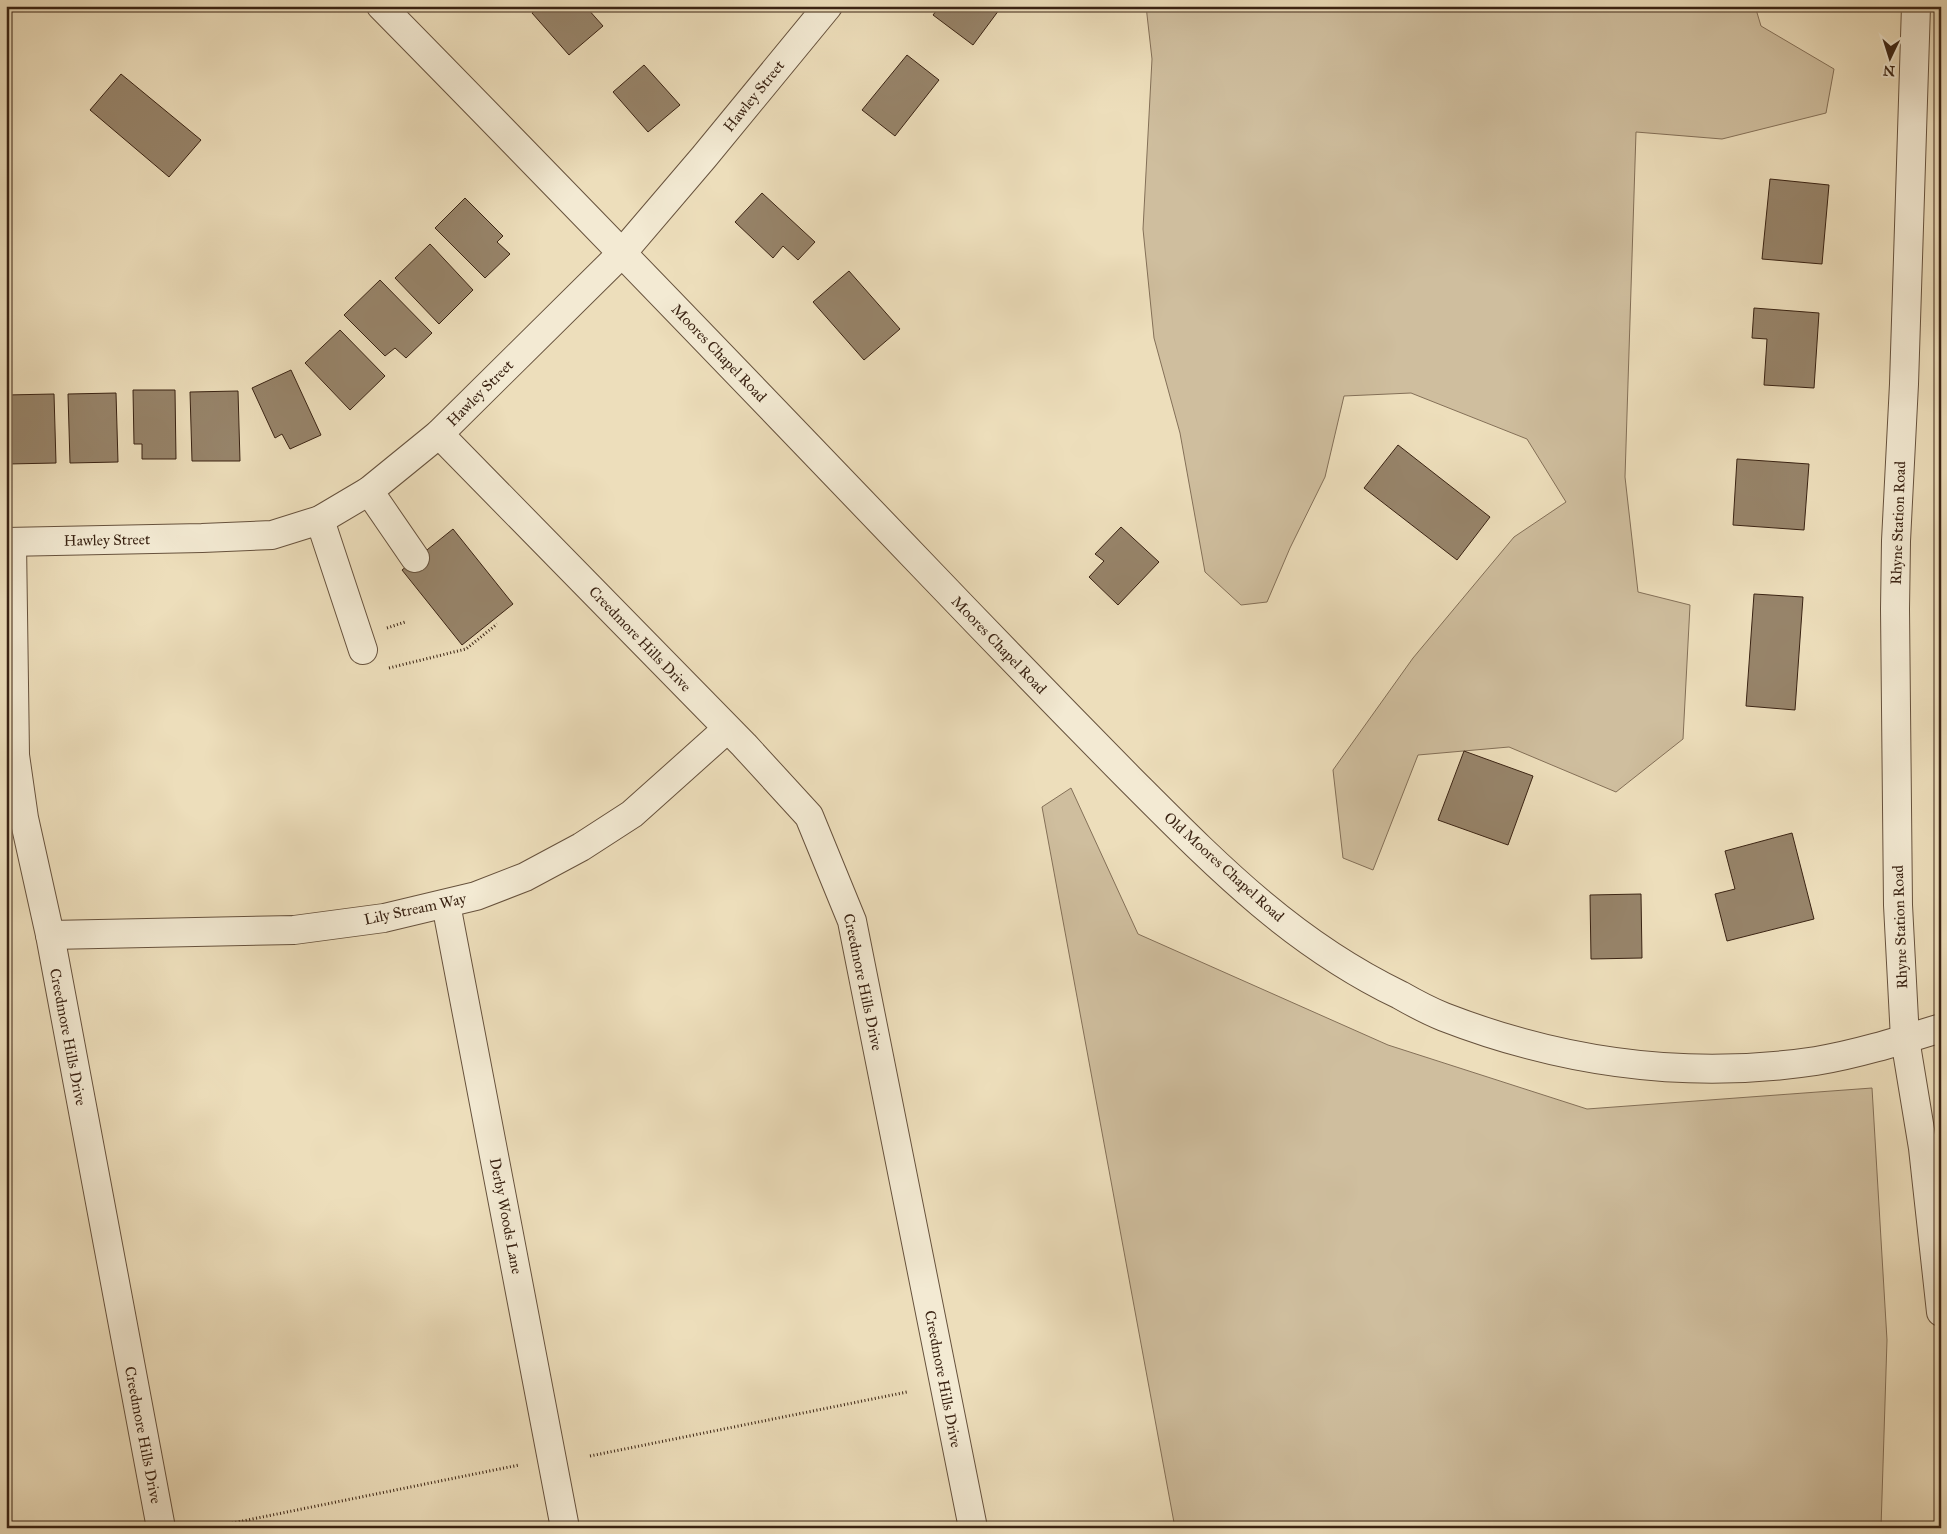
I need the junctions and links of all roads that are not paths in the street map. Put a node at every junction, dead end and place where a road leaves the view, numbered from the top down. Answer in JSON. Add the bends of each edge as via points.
{"nodes":[{"id":1,"x":381,"y":6,"type":"edge"},
{"id":2,"x":828,"y":6,"type":"edge"},
{"id":3,"x":1916,"y":6,"type":"edge"},
{"id":4,"x":622,"y":253,"type":"junction"},
{"id":5,"x":439,"y":434,"type":"junction"},
{"id":6,"x":369,"y":491,"type":"junction"},
{"id":7,"x":320,"y":520,"type":"junction"},
{"id":8,"x":9,"y":542,"type":"edge"},
{"id":9,"x":414,"y":558,"type":"dead end"},
{"id":10,"x":363,"y":650,"type":"dead end"},
{"id":11,"x":1054,"y":702,"type":"joint"},
{"id":12,"x":727,"y":729,"type":"junction"},
{"id":13,"x":446,"y":904,"type":"junction"},
{"id":14,"x":50,"y":935,"type":"junction"},
{"id":15,"x":1941,"y":1028,"type":"edge"},
{"id":16,"x":1905,"y":1039,"type":"junction"},
{"id":17,"x":1941,"y":1312,"type":"edge"},
{"id":18,"x":161,"y":1528,"type":"edge"},
{"id":19,"x":565,"y":1528,"type":"edge"},
{"id":20,"x":973,"y":1528,"type":"edge"}],
"edges":[{"from":1,"to":4,"type":"street","name":"Moores Chapel Road"},
{"from":2,"to":4,"type":"street","name":"Hawley Street"},
{"from":3,"to":16,"type":"street","name":"Rhyne Station Road","via":[[1895,609],[1898,905]]},
{"from":4,"to":5,"type":"street","name":"Hawley Street"},
{"from":4,"to":11,"type":"street","name":"Moores Chapel Road"},
{"from":5,"to":6,"type":"street","name":"Hawley Street"},
{"from":5,"to":12,"type":"street","name":"Creedmore Hills Drive"},
{"from":6,"to":7,"type":"street","name":"Hawley Street"},
{"from":6,"to":9,"type":"street"},
{"from":7,"to":8,"type":"street","name":"Hawley Street","via":[[272,535]]},
{"from":7,"to":10,"type":"street"},
{"from":8,"to":14,"type":"street","name":"Creedmore Hills Drive","via":[[15,755],[24,818]]},
{"from":11,"to":16,"type":"street","name":"Old Moores Chapel Road","via":[[1200,850],[1256,901],[1313,945],[1371,981],[1442,1016],[1558,1052],[1656,1068],[1767,1067],[1819,1060]]},
{"from":12,"to":13,"type":"street","name":"Lily Stream Way","via":[[632,814],[581,847],[525,876]]},
{"from":12,"to":20,"type":"street","name":"Creedmore Hills Drive","via":[[809,816],[852,921]]},
{"from":13,"to":14,"type":"street","name":"Lily Stream Way","via":[[384,918],[294,930]]},
{"from":13,"to":19,"type":"street","name":"Derby Woods Lane"},
{"from":14,"to":18,"type":"street","name":"Creedmore Hills Drive"},
{"from":15,"to":16,"type":"street","name":"Old Moores Chapel Road"},
{"from":16,"to":17,"type":"street","name":"Rhyne Station Road","via":[[1923,1148]]}]}
